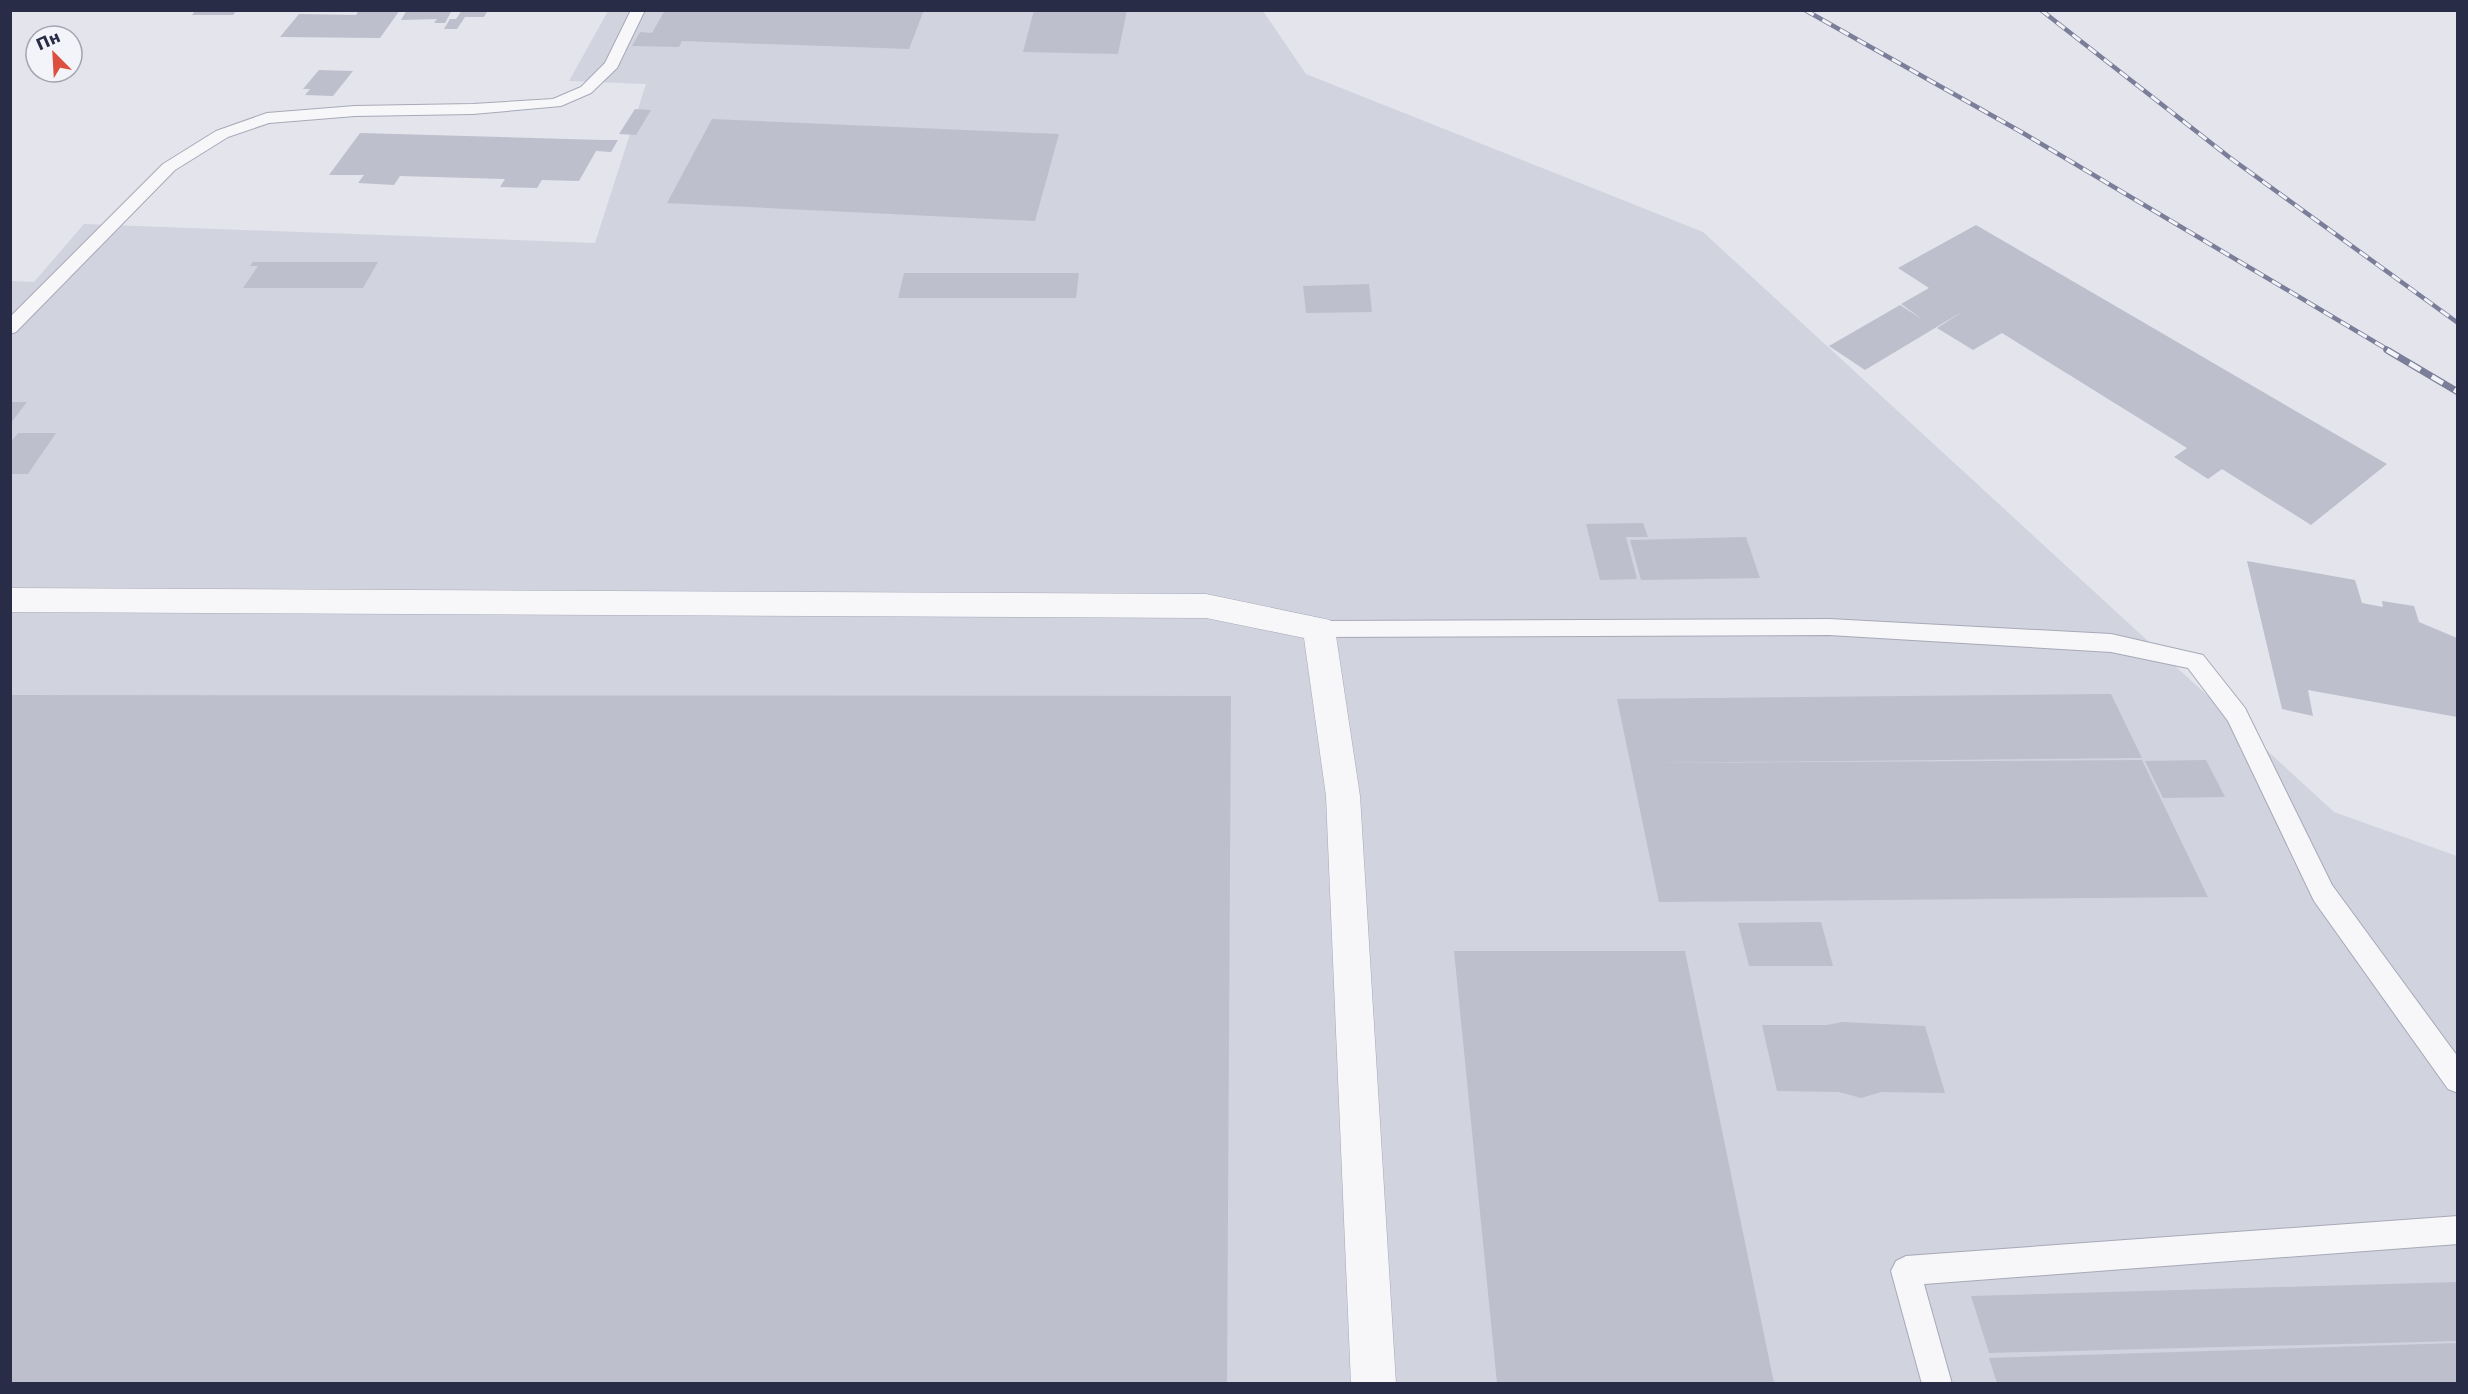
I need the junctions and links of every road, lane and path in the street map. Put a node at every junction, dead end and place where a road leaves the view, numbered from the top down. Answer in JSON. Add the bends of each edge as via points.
{"nodes":[{"id":1,"x":638,"y":10,"type":"edge"},
{"id":2,"x":10,"y":328,"type":"edge"},
{"id":3,"x":10,"y":600,"type":"edge"},
{"id":4,"x":1319,"y":629,"type":"junction"},
{"id":5,"x":2457,"y":1080,"type":"edge"},
{"id":6,"x":2457,"y":1230,"type":"edge"},
{"id":7,"x":1374,"y":1383,"type":"edge"},
{"id":8,"x":1937,"y":1383,"type":"edge"}],
"edges":[{"from":1,"to":2,"type":"lane","via":[[612,65],[586,90],[556,103],[267,118],[222,134],[169,167]]},
{"from":3,"to":4,"type":"street","via":[[1206,606]]},
{"from":4,"to":5,"type":"lane","via":[[1829,627],[2110,643],[2195,661],[2237,715],[2323,893]]},
{"from":4,"to":7,"type":"street","via":[[1343,796]]},
{"from":6,"to":8,"type":"lane","via":[[1906,1271]]}]}
